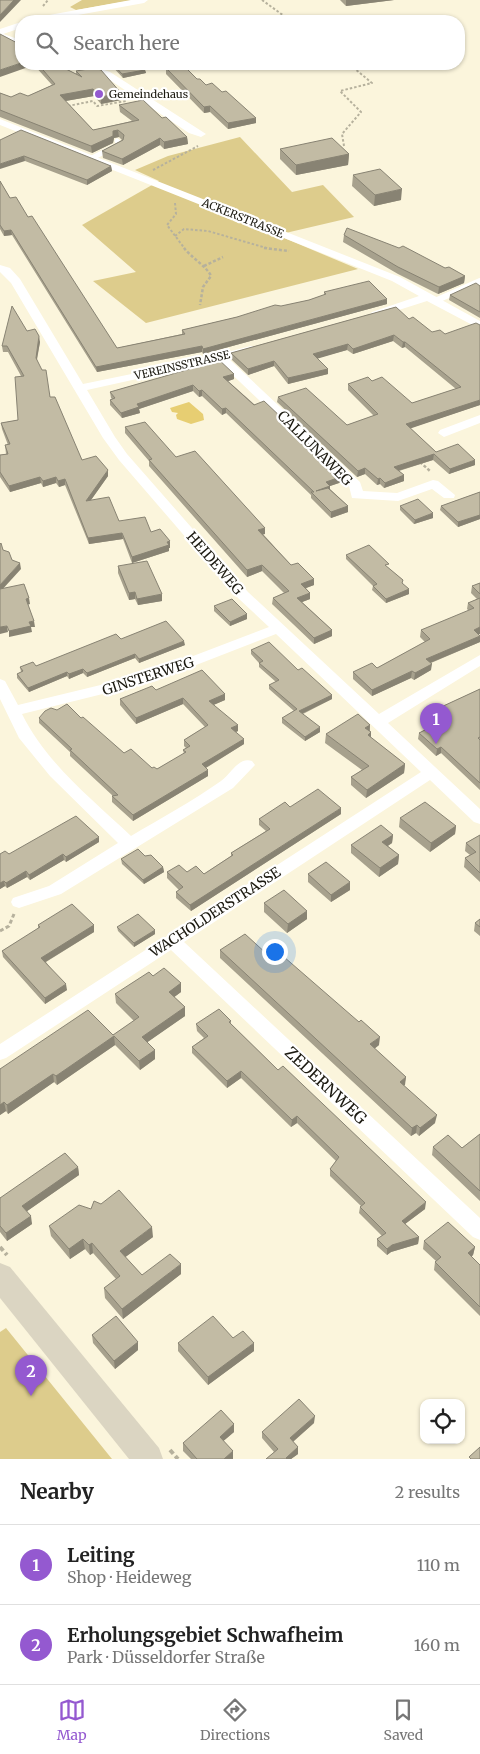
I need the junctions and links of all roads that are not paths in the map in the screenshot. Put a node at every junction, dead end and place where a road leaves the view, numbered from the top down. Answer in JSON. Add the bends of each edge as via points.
{"nodes":[{"id":1,"x":144,"y":0,"type":"edge"},
{"id":2,"x":65,"y":15,"type":"edge"},
{"id":3,"x":15,"y":28,"type":"edge"},
{"id":4,"x":0,"y":34,"type":"edge"},
{"id":5,"x":15,"y":40,"type":"edge"},
{"id":6,"x":96,"y":70,"type":"edge"},
{"id":7,"x":0,"y":122,"type":"edge"},
{"id":8,"x":201,"y":134,"type":"road end"},
{"id":9,"x":117,"y":141,"type":"edge"},
{"id":10,"x":92,"y":158,"type":"junction"},
{"id":11,"x":0,"y":268,"type":"edge"},
{"id":12,"x":480,"y":281,"type":"edge"},
{"id":13,"x":431,"y":299,"type":"junction"},
{"id":14,"x":363,"y":318,"type":"edge"},
{"id":15,"x":480,"y":326,"type":"edge"},
{"id":16,"x":258,"y":347,"type":"edge"},
{"id":17,"x":220,"y":357,"type":"junction"},
{"id":18,"x":79,"y":388,"type":"junction"},
{"id":19,"x":480,"y":419,"type":"edge"},
{"id":20,"x":444,"y":433,"type":"dead end"},
{"id":21,"x":448,"y":495,"type":"dead end"},
{"id":22,"x":277,"y":629,"type":"junction"},
{"id":23,"x":480,"y":660,"type":"edge"},
{"id":24,"x":0,"y":684,"type":"edge"},
{"id":25,"x":14,"y":711,"type":"junction"},
{"id":26,"x":378,"y":722,"type":"junction"},
{"id":27,"x":247,"y":765,"type":"dead end"},
{"id":28,"x":432,"y":772,"type":"junction"},
{"id":29,"x":480,"y":818,"type":"edge"},
{"id":30,"x":129,"y":844,"type":"junction"},
{"id":31,"x":19,"y":902,"type":"road end"},
{"id":32,"x":172,"y":940,"type":"junction"},
{"id":33,"x":0,"y":1053,"type":"edge"},
{"id":34,"x":480,"y":1231,"type":"edge"},
{"id":35,"x":0,"y":1276,"type":"edge"},
{"id":36,"x":148,"y":1459,"type":"edge"}],
"edges":[{"from":1,"to":2,"type":"street"},
{"from":3,"to":4,"type":"street"},
{"from":4,"to":5,"type":"street"},
{"from":6,"to":8,"type":"street"},
{"from":7,"to":10,"type":"street","name":"ACKERSTRASSE"},
{"from":9,"to":10,"type":"lane","via":[[120,144]]},
{"from":10,"to":13,"type":"street","name":"ACKERSTRASSE","via":[[396,279]]},
{"from":11,"to":18,"type":"street","name":"HEIDEWEG","via":[[16,281]]},
{"from":12,"to":13,"type":"lane"},
{"from":13,"to":14,"type":"street"},
{"from":13,"to":15,"type":"street","name":"ACKERSTRASSE"},
{"from":16,"to":17,"type":"street","name":"VEREINSSTRASSE"},
{"from":17,"to":18,"type":"street","name":"VEREINSSTRASSE"},
{"from":17,"to":21,"type":"street","name":"CALLUNAWEG","via":[[355,484],[357,495],[398,497],[433,484]]},
{"from":18,"to":22,"type":"street","name":"HEIDEWEG","via":[[123,457],[243,595]]},
{"from":19,"to":20,"type":"street"},
{"from":22,"to":25,"type":"street","name":"GINSTERWEG","via":[[150,678]]},
{"from":22,"to":26,"type":"street","name":"HEIDEWEG"},
{"from":23,"to":26,"type":"street"},
{"from":24,"to":25,"type":"street"},
{"from":25,"to":30,"type":"street","via":[[24,734],[55,772]]},
{"from":26,"to":28,"type":"street","name":"HEIDEWEG"},
{"from":27,"to":30,"type":"street","via":[[228,784]]},
{"from":28,"to":29,"type":"street","name":"HEIDEWEG"},
{"from":28,"to":32,"type":"street","name":"WACHOLDERSTRASSE"},
{"from":30,"to":31,"type":"street","via":[[55,890]]},
{"from":32,"to":33,"type":"street","name":"WACHOLDERSTRASSE"},
{"from":32,"to":34,"type":"street","name":"ZEDERNWEG"},
{"from":35,"to":36,"type":"main road"}]}
